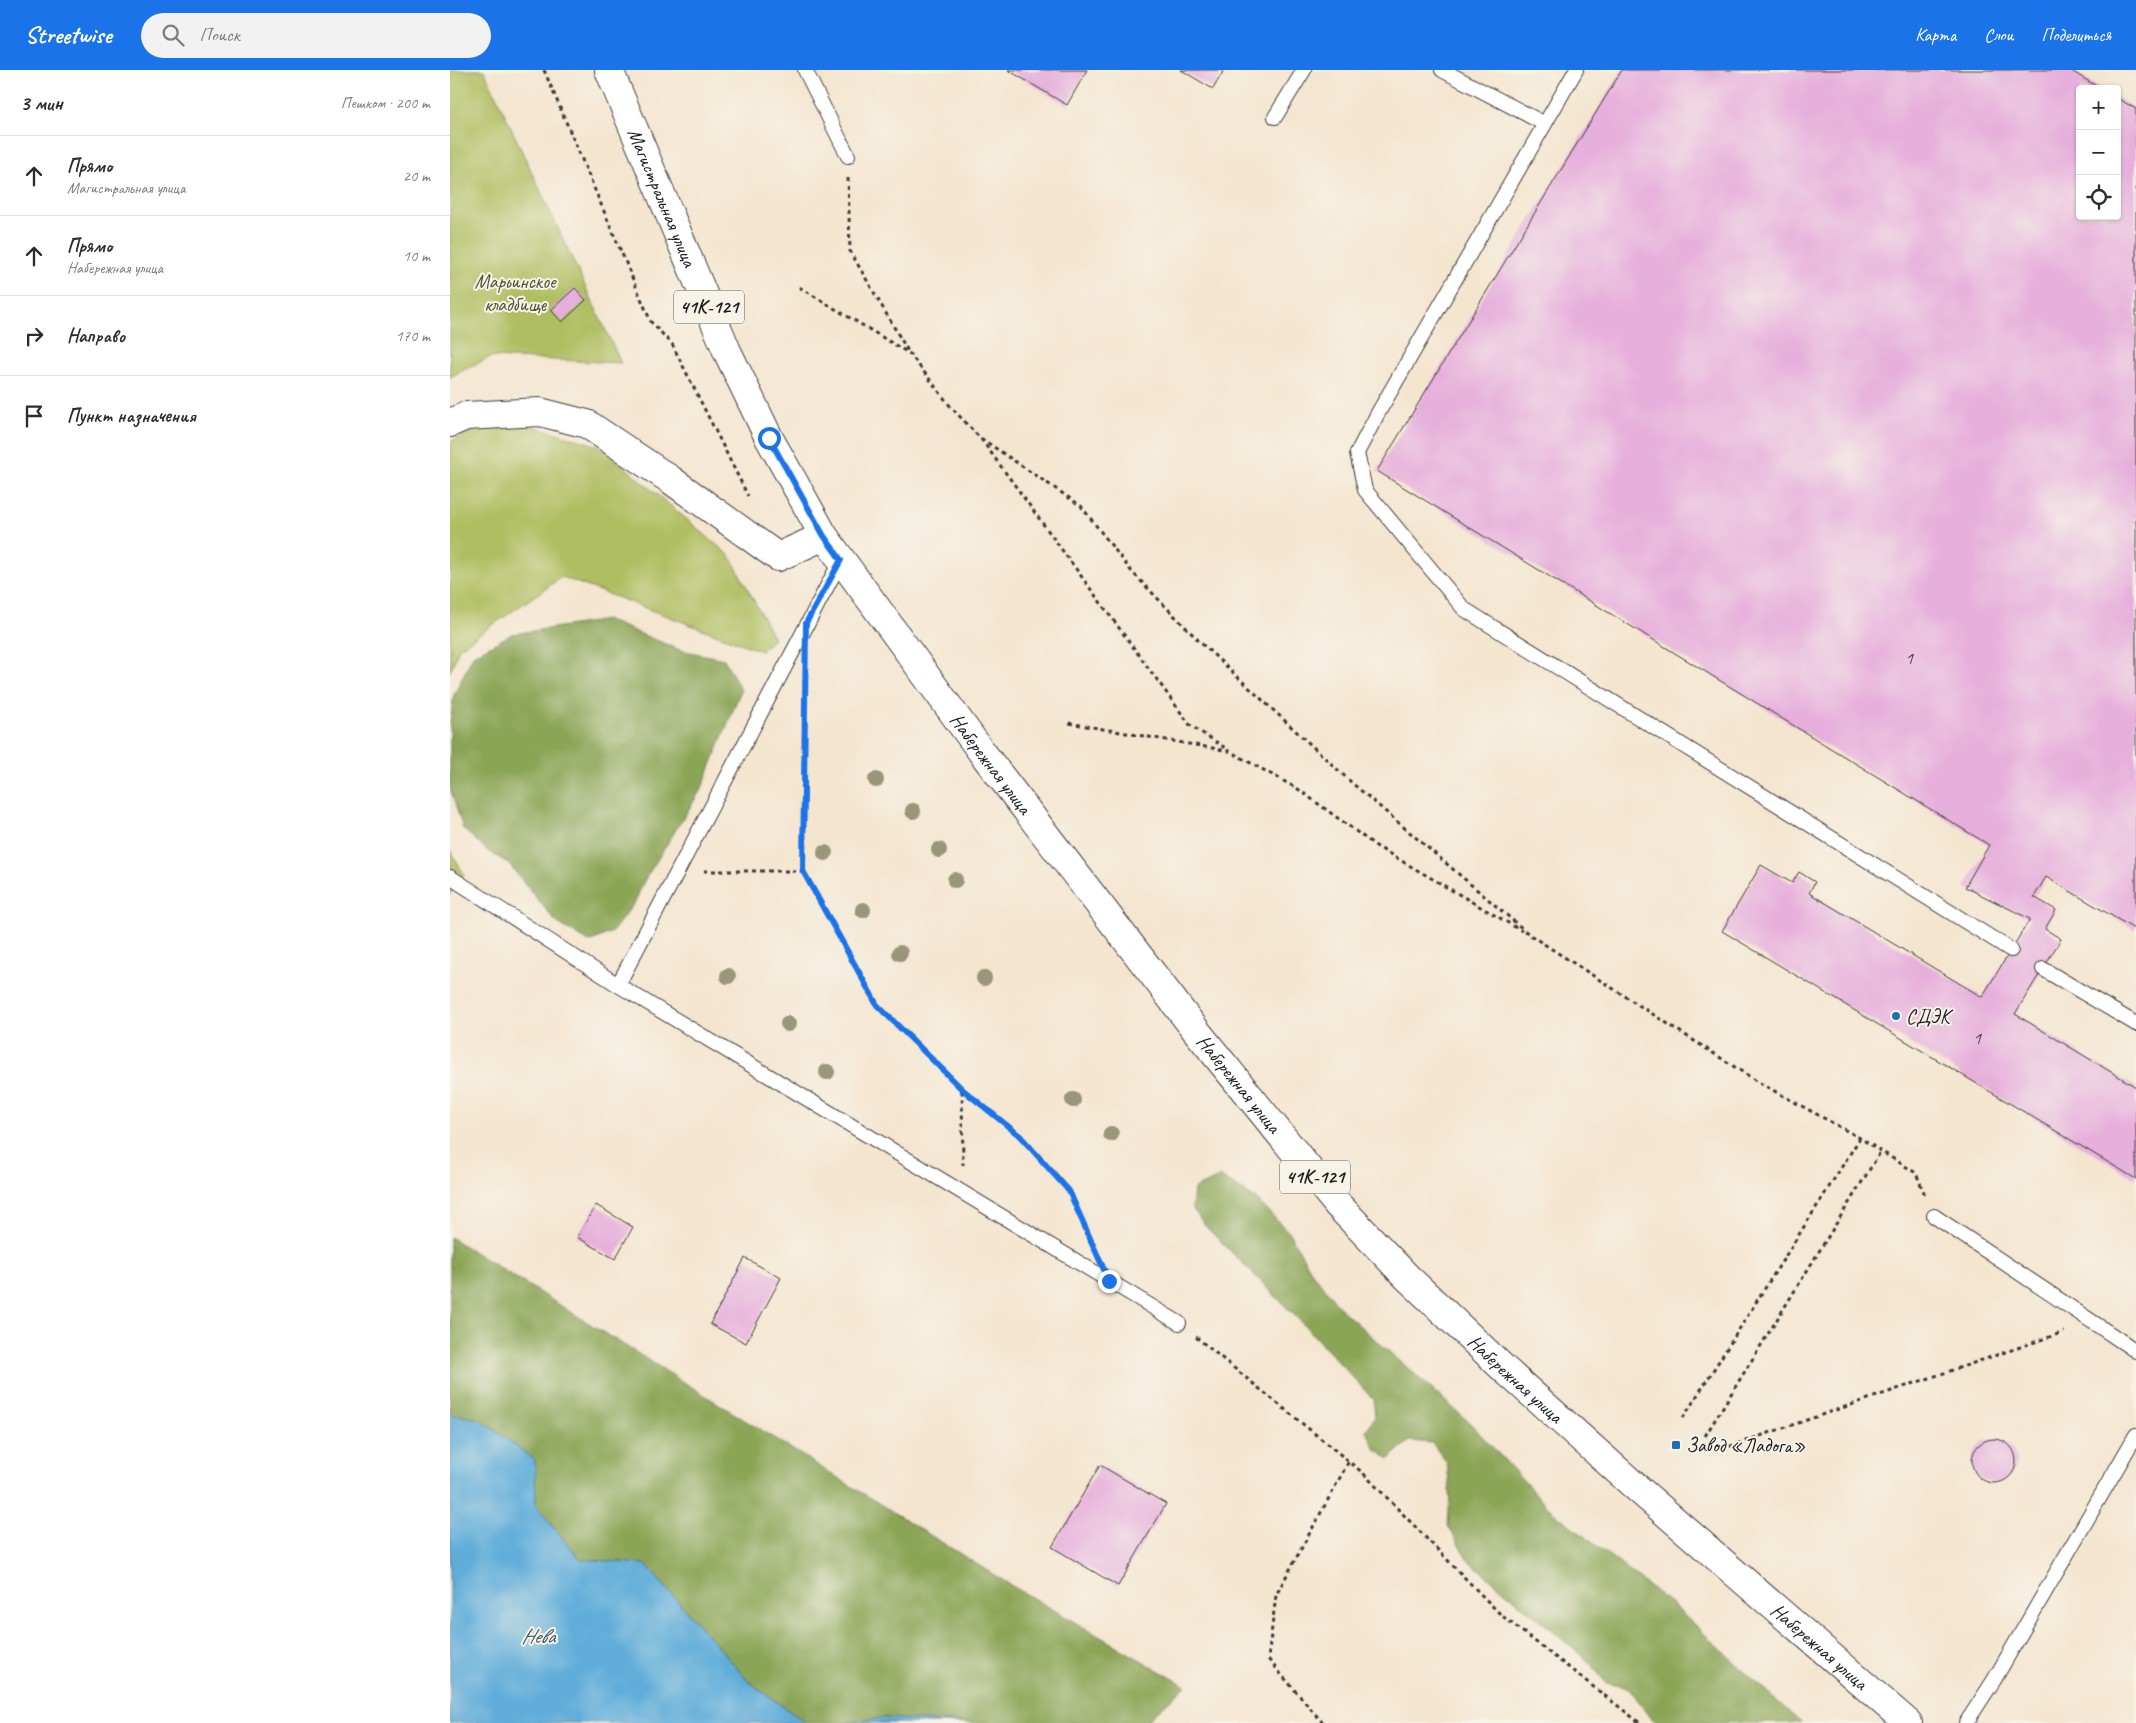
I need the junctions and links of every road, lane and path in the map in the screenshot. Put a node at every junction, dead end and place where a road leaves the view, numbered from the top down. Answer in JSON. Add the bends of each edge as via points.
{"nodes":[{"id":1,"x":544,"y":70,"type":"edge"},
{"id":2,"x":609,"y":70,"type":"edge"},
{"id":3,"x":805,"y":70,"type":"edge"},
{"id":4,"x":1304,"y":70,"type":"edge"},
{"id":5,"x":1442,"y":70,"type":"edge"},
{"id":6,"x":1576,"y":70,"type":"edge"},
{"id":7,"x":1276,"y":117,"type":"dead end"},
{"id":8,"x":1545,"y":124,"type":"junction"},
{"id":9,"x":848,"y":156,"type":"joint"},
{"id":10,"x":799,"y":287,"type":"dead end"},
{"id":11,"x":910,"y":354,"type":"junction"},
{"id":12,"x":450,"y":423,"type":"edge"},
{"id":13,"x":980,"y":437,"type":"junction"},
{"id":14,"x":752,"y":504,"type":"dead end"},
{"id":15,"x":824,"y":536,"type":"junction"},
{"id":16,"x":841,"y":560,"type":"junction"},
{"id":17,"x":806,"y":672,"type":"dead end"},
{"id":18,"x":1069,"y":723,"type":"dead end"},
{"id":19,"x":1229,"y":751,"type":"junction"},
{"id":20,"x":677,"y":871,"type":"junction"},
{"id":21,"x":803,"y":871,"type":"junction"},
{"id":22,"x":450,"y":877,"type":"edge"},
{"id":23,"x":1530,"y":935,"type":"junction"},
{"id":24,"x":2011,"y":950,"type":"dead end"},
{"id":25,"x":2044,"y":969,"type":"dead end"},
{"id":26,"x":618,"y":985,"type":"junction"},
{"id":27,"x":2136,"y":1024,"type":"edge"},
{"id":28,"x":962,"y":1089,"type":"junction"},
{"id":29,"x":1860,"y":1138,"type":"junction"},
{"id":30,"x":1881,"y":1151,"type":"junction"},
{"id":31,"x":963,"y":1193,"type":"junction"},
{"id":32,"x":1934,"y":1216,"type":"joint"},
{"id":33,"x":1109,"y":1281,"type":"junction"},
{"id":34,"x":2093,"y":1322,"type":"junction"},
{"id":35,"x":1179,"y":1323,"type":"joint"},
{"id":36,"x":2136,"y":1351,"type":"edge"},
{"id":37,"x":1683,"y":1418,"type":"dead end"},
{"id":38,"x":2136,"y":1435,"type":"edge"},
{"id":39,"x":1705,"y":1436,"type":"dead end"},
{"id":40,"x":1722,"y":1449,"type":"dead end"},
{"id":41,"x":1349,"y":1461,"type":"junction"},
{"id":42,"x":1324,"y":1723,"type":"edge"},
{"id":43,"x":1640,"y":1723,"type":"edge"},
{"id":44,"x":1908,"y":1723,"type":"edge"},
{"id":45,"x":1966,"y":1723,"type":"edge"}],
"edges":[{"from":1,"to":14,"type":"path","via":[[651,322],[672,344]]},
{"from":2,"to":15,"type":"main road","name":"Магистральная улица","number":"41К-121","via":[[727,351],[769,438]]},
{"from":3,"to":9,"type":"lane"},
{"from":4,"to":7,"type":"lane"},
{"from":5,"to":8,"type":"lane"},
{"from":6,"to":8,"type":"lane"},
{"from":8,"to":24,"type":"lane","via":[[1357,453],[1365,490],[1464,610]]},
{"from":9,"to":11,"type":"path","via":[[850,251]]},
{"from":10,"to":11,"type":"path"},
{"from":11,"to":13,"type":"path","via":[[951,407]]},
{"from":12,"to":15,"type":"main road","via":[[466,416],[540,412],[587,424],[778,557]]},
{"from":13,"to":19,"type":"path","via":[[1190,725]]},
{"from":13,"to":23,"type":"path","via":[[1081,506],[1132,572],[1202,644],[1352,783]]},
{"from":15,"to":16,"type":"main road","name":"Набережная улица","number":"41К-121"},
{"from":16,"to":20,"type":"lane"},
{"from":16,"to":44,"type":"main road","name":"Набережная улица","number":"41К-121","via":[[982,751],[1198,1033],[1337,1204],[1406,1276],[1503,1368]]},
{"from":17,"to":21,"type":"path"},
{"from":18,"to":19,"type":"path"},
{"from":19,"to":23,"type":"path","via":[[1298,790],[1376,846]]},
{"from":20,"to":21,"type":"path"},
{"from":20,"to":26,"type":"lane"},
{"from":21,"to":28,"type":"path","via":[[877,1005]]},
{"from":22,"to":26,"type":"lane"},
{"from":23,"to":29,"type":"path","via":[[1758,1082]]},
{"from":25,"to":27,"type":"lane"},
{"from":26,"to":31,"type":"lane"},
{"from":28,"to":31,"type":"path"},
{"from":28,"to":33,"type":"path","via":[[1020,1136],[1069,1191]]},
{"from":29,"to":30,"type":"path"},
{"from":29,"to":37,"type":"path"},
{"from":30,"to":32,"type":"path","via":[[1916,1173]]},
{"from":30,"to":39,"type":"path"},
{"from":31,"to":33,"type":"lane"},
{"from":32,"to":34,"type":"lane"},
{"from":33,"to":35,"type":"lane"},
{"from":34,"to":36,"type":"lane"},
{"from":34,"to":40,"type":"path"},
{"from":35,"to":41,"type":"path"},
{"from":38,"to":45,"type":"lane"},
{"from":41,"to":42,"type":"path","via":[[1276,1595],[1268,1659]]},
{"from":41,"to":43,"type":"path","via":[[1500,1615]]}]}
